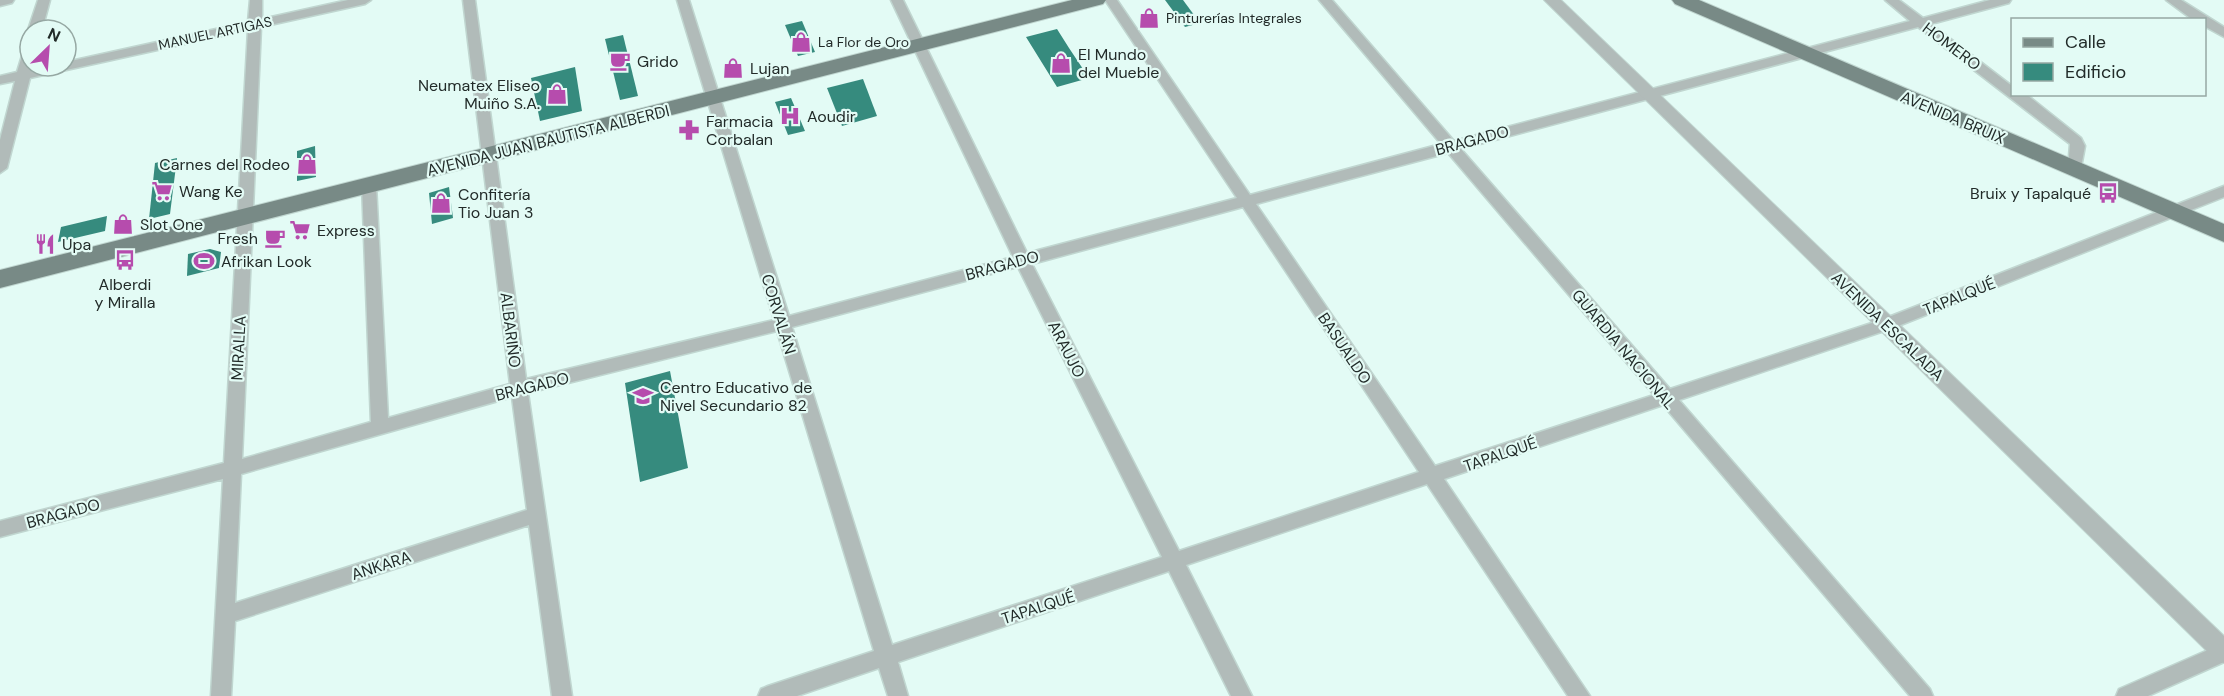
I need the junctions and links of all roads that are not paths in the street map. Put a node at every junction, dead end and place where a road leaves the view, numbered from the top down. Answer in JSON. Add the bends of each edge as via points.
{"nodes":[{"id":1,"x":8,"y":0,"type":"edge"},
{"id":2,"x":44,"y":0,"type":"edge"},
{"id":3,"x":256,"y":0,"type":"edge"},
{"id":4,"x":365,"y":0,"type":"edge"},
{"id":5,"x":469,"y":0,"type":"edge"},
{"id":6,"x":683,"y":0,"type":"edge"},
{"id":7,"x":897,"y":0,"type":"edge"},
{"id":8,"x":1096,"y":0,"type":"edge"},
{"id":9,"x":1111,"y":0,"type":"edge"},
{"id":10,"x":1325,"y":0,"type":"edge"},
{"id":11,"x":1552,"y":0,"type":"edge"},
{"id":12,"x":1682,"y":0,"type":"edge"},
{"id":13,"x":1891,"y":0,"type":"edge"},
{"id":14,"x":2005,"y":0,"type":"edge"},
{"id":15,"x":2172,"y":0,"type":"edge"},
{"id":16,"x":0,"y":2,"type":"edge"},
{"id":17,"x":39,"y":18,"type":"edge"},
{"id":18,"x":2201,"y":18,"type":"edge"},
{"id":19,"x":2206,"y":21,"type":"edge"},
{"id":20,"x":1921,"y":23,"type":"junction"},
{"id":21,"x":254,"y":24,"type":"junction"},
{"id":22,"x":2224,"y":33,"type":"edge"},
{"id":23,"x":918,"y":45,"type":"junction"},
{"id":24,"x":1805,"y":53,"type":"junction"},
{"id":25,"x":78,"y":63,"type":"edge"},
{"id":26,"x":18,"y":76,"type":"edge"},
{"id":27,"x":22,"y":78,"type":"edge"},
{"id":28,"x":0,"y":80,"type":"edge"},
{"id":29,"x":2011,"y":91,"type":"edge"},
{"id":30,"x":1649,"y":94,"type":"junction"},
{"id":31,"x":2018,"y":96,"type":"edge"},
{"id":32,"x":713,"y":98,"type":"junction"},
{"id":33,"x":1450,"y":145,"type":"junction"},
{"id":34,"x":488,"y":154,"type":"junction"},
{"id":35,"x":0,"y":168,"type":"edge"},
{"id":36,"x":2075,"y":170,"type":"junction"},
{"id":37,"x":369,"y":185,"type":"junction"},
{"id":38,"x":2224,"y":191,"type":"edge"},
{"id":39,"x":1246,"y":201,"type":"junction"},
{"id":40,"x":2172,"y":211,"type":"junction"},
{"id":41,"x":244,"y":216,"type":"junction"},
{"id":42,"x":2221,"y":236,"type":"edge"},
{"id":43,"x":1022,"y":260,"type":"junction"},
{"id":44,"x":0,"y":279,"type":"edge"},
{"id":45,"x":782,"y":324,"type":"junction"},
{"id":46,"x":1887,"y":324,"type":"junction"},
{"id":47,"x":519,"y":388,"type":"junction"},
{"id":48,"x":1665,"y":398,"type":"junction"},
{"id":49,"x":380,"y":428,"type":"junction"},
{"id":50,"x":231,"y":469,"type":"junction"},
{"id":51,"x":1432,"y":477,"type":"junction"},
{"id":52,"x":537,"y":515,"type":"junction"},
{"id":53,"x":0,"y":530,"type":"edge"},
{"id":54,"x":1175,"y":561,"type":"junction"},
{"id":55,"x":225,"y":615,"type":"junction"},
{"id":56,"x":2224,"y":652,"type":"edge"},
{"id":57,"x":886,"y":657,"type":"junction"},
{"id":58,"x":221,"y":696,"type":"edge"},
{"id":59,"x":562,"y":696,"type":"edge"},
{"id":60,"x":768,"y":696,"type":"edge"},
{"id":61,"x":898,"y":696,"type":"edge"},
{"id":62,"x":1242,"y":696,"type":"edge"},
{"id":63,"x":1580,"y":696,"type":"edge"},
{"id":64,"x":1923,"y":696,"type":"edge"},
{"id":65,"x":2126,"y":696,"type":"edge"}],
"edges":[{"from":1,"to":16,"type":"street"},
{"from":2,"to":17,"type":"street"},
{"from":3,"to":21,"type":"street","name":"MIRALLA"},
{"from":4,"to":21,"type":"street","name":"MANUEL ARTIGAS"},
{"from":5,"to":34,"type":"street","name":"ALBARIÑO"},
{"from":6,"to":32,"type":"street","name":"CORVALÁN"},
{"from":7,"to":23,"type":"street","name":"ARAUJO"},
{"from":8,"to":23,"type":"main road","name":"AVENIDA JUAN BAUTISTA ALBERDI"},
{"from":9,"to":39,"type":"street","name":"BASUALDO"},
{"from":10,"to":33,"type":"street","name":"GUARDIA NACIONAL"},
{"from":11,"to":30,"type":"street","name":"AVENIDA ESCALADA"},
{"from":12,"to":24,"type":"main road","name":"AVENIDA BRUIX"},
{"from":13,"to":20,"type":"street","name":"HOMERO"},
{"from":14,"to":20,"type":"street","name":"BRAGADO"},
{"from":15,"to":18,"type":"street"},
{"from":19,"to":22,"type":"street"},
{"from":20,"to":24,"type":"street","name":"BRAGADO"},
{"from":20,"to":29,"type":"street","name":"HOMERO"},
{"from":21,"to":25,"type":"street","name":"MANUEL ARTIGAS"},
{"from":21,"to":41,"type":"street","name":"MIRALLA"},
{"from":23,"to":32,"type":"main road","name":"AVENIDA JUAN BAUTISTA ALBERDI"},
{"from":23,"to":43,"type":"street","name":"ARAUJO"},
{"from":24,"to":30,"type":"street","name":"BRAGADO"},
{"from":24,"to":36,"type":"main road","name":"AVENIDA BRUIX"},
{"from":26,"to":28,"type":"street","name":"MANUEL ARTIGAS"},
{"from":27,"to":35,"type":"street"},
{"from":30,"to":33,"type":"street","name":"BRAGADO"},
{"from":30,"to":46,"type":"street","name":"AVENIDA ESCALADA"},
{"from":31,"to":36,"type":"street","name":"HOMERO","via":[[2076,141]]},
{"from":32,"to":34,"type":"main road","name":"AVENIDA JUAN BAUTISTA ALBERDI"},
{"from":32,"to":45,"type":"street","name":"CORVALÁN"},
{"from":33,"to":39,"type":"street","name":"BRAGADO"},
{"from":33,"to":48,"type":"street","name":"GUARDIA NACIONAL"},
{"from":34,"to":37,"type":"main road","name":"AVENIDA JUAN BAUTISTA ALBERDI"},
{"from":34,"to":47,"type":"street","name":"ALBARIÑO"},
{"from":36,"to":40,"type":"main road","name":"AVENIDA BRUIX"},
{"from":37,"to":41,"type":"main road","name":"AVENIDA JUAN BAUTISTA ALBERDI"},
{"from":37,"to":49,"type":"street"},
{"from":38,"to":40,"type":"street","name":"TAPALQUÉ"},
{"from":39,"to":43,"type":"street","name":"BRAGADO"},
{"from":39,"to":51,"type":"street","name":"BASUALDO"},
{"from":40,"to":42,"type":"main road","name":"AVENIDA BRUIX"},
{"from":40,"to":46,"type":"street","name":"TAPALQUÉ"},
{"from":41,"to":44,"type":"main road","name":"AVENIDA JUAN BAUTISTA ALBERDI"},
{"from":41,"to":50,"type":"street","name":"MIRALLA"},
{"from":43,"to":45,"type":"street","name":"BRAGADO"},
{"from":43,"to":54,"type":"street","name":"ARAUJO"},
{"from":45,"to":47,"type":"street","name":"BRAGADO"},
{"from":45,"to":57,"type":"street","name":"CORVALÁN"},
{"from":46,"to":48,"type":"street","name":"TAPALQUÉ"},
{"from":46,"to":56,"type":"street","name":"AVENIDA ESCALADA"},
{"from":47,"to":49,"type":"street","name":"BRAGADO"},
{"from":47,"to":52,"type":"street","name":"ALBARIÑO"},
{"from":48,"to":51,"type":"street","name":"TAPALQUÉ"},
{"from":48,"to":64,"type":"street","name":"GUARDIA NACIONAL"},
{"from":49,"to":50,"type":"street","name":"BRAGADO"},
{"from":50,"to":53,"type":"street","name":"BRAGADO"},
{"from":50,"to":55,"type":"street","name":"MIRALLA"},
{"from":51,"to":54,"type":"street","name":"TAPALQUÉ"},
{"from":51,"to":63,"type":"street","name":"BASUALDO"},
{"from":52,"to":55,"type":"street","name":"ANKARA"},
{"from":52,"to":59,"type":"street","name":"ALBARIÑO"},
{"from":54,"to":57,"type":"street","name":"TAPALQUÉ"},
{"from":54,"to":62,"type":"street","name":"ARAUJO"},
{"from":55,"to":58,"type":"street","name":"MIRALLA"},
{"from":56,"to":65,"type":"street"},
{"from":57,"to":60,"type":"street","name":"TAPALQUÉ"},
{"from":57,"to":61,"type":"street","name":"CORVALÁN"}]}
